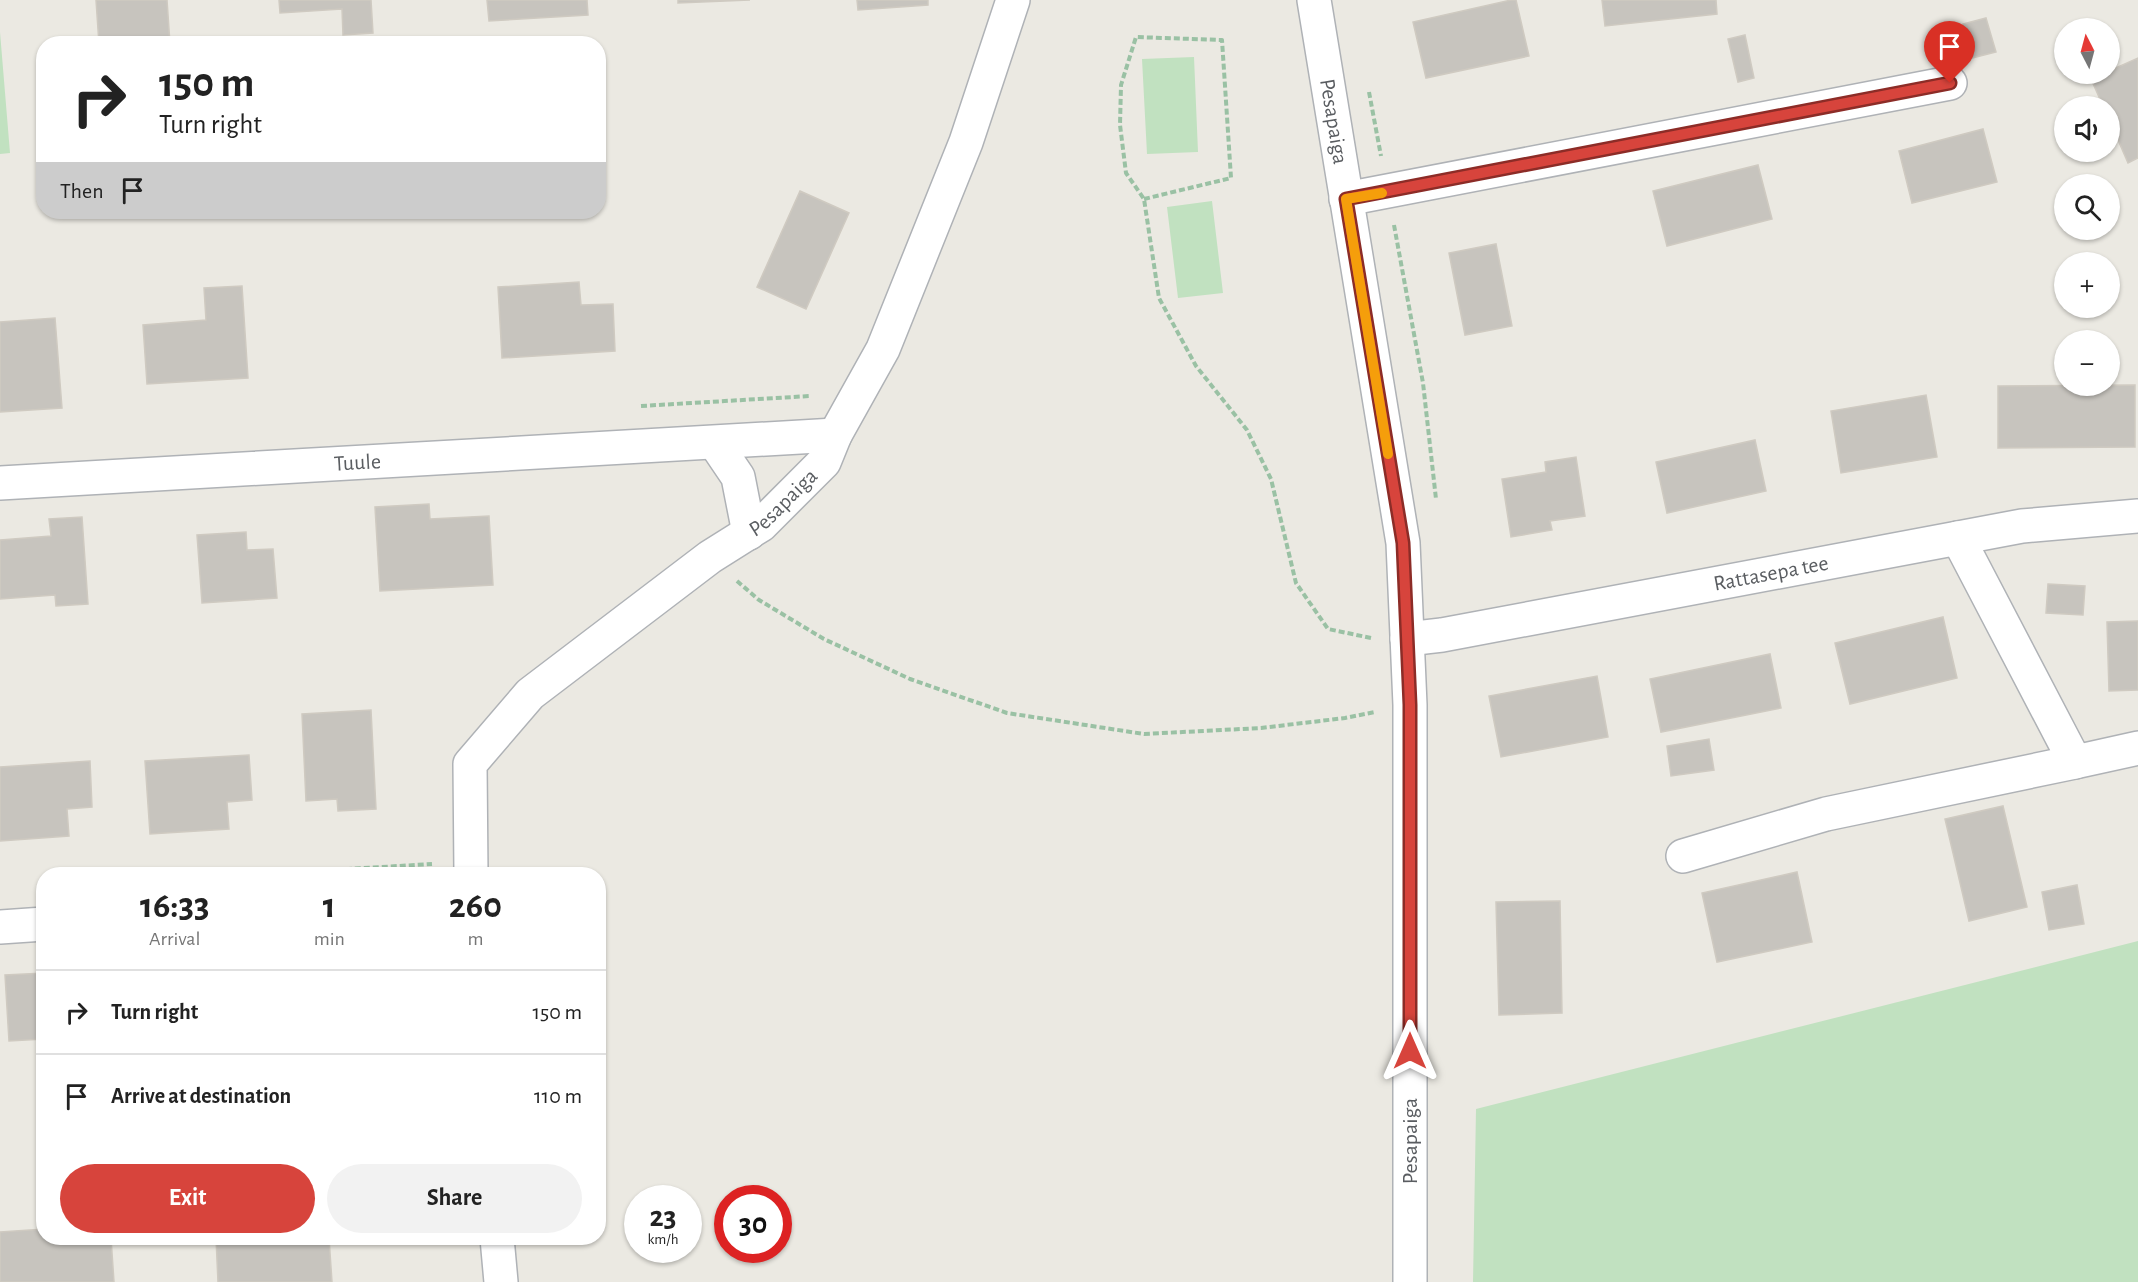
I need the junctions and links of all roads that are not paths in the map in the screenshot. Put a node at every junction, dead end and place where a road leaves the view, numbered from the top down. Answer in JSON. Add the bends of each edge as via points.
{"nodes":[{"id":1,"x":1013,"y":0,"type":"edge"},
{"id":2,"x":1314,"y":0,"type":"edge"},
{"id":3,"x":1950,"y":83,"type":"dead end"},
{"id":4,"x":1346,"y":199,"type":"junction"},
{"id":5,"x":835,"y":435,"type":"junction"},
{"id":6,"x":716,"y":443,"type":"junction"},
{"id":7,"x":0,"y":483,"type":"edge"},
{"id":8,"x":2138,"y":516,"type":"edge"},
{"id":9,"x":749,"y":533,"type":"junction"},
{"id":10,"x":1958,"y":538,"type":"junction"},
{"id":11,"x":1407,"y":639,"type":"junction"},
{"id":12,"x":2138,"y":748,"type":"edge"},
{"id":13,"x":2075,"y":762,"type":"junction"},
{"id":14,"x":1683,"y":856,"type":"dead end"},
{"id":15,"x":471,"y":867,"type":"edge"},
{"id":16,"x":36,"y":925,"type":"edge"},
{"id":17,"x":0,"y":927,"type":"edge"},
{"id":18,"x":498,"y":1245,"type":"edge"},
{"id":19,"x":501,"y":1282,"type":"edge"},
{"id":20,"x":1410,"y":1282,"type":"edge"}],
"edges":[{"from":1,"to":5,"type":"street","name":"Pesapaiga","via":[[966,142],[883,349]]},
{"from":2,"to":4,"type":"street","name":"Pesapaiga"},
{"from":3,"to":4,"type":"street"},
{"from":4,"to":11,"type":"street","name":"Pesapaiga","via":[[1403,543]]},
{"from":5,"to":6,"type":"street","name":"Tuule"},
{"from":5,"to":9,"type":"street","name":"Pesapaiga","via":[[824,462]]},
{"from":6,"to":7,"type":"street","name":"Tuule"},
{"from":6,"to":9,"type":"street","via":[[738,477]]},
{"from":8,"to":10,"type":"street","name":"Rattasepa tee","via":[[2022,526]]},
{"from":9,"to":15,"type":"street","name":"Pesapaiga","via":[[710,557],[530,694],[470,764]]},
{"from":10,"to":11,"type":"street","name":"Rattasepa tee"},
{"from":10,"to":13,"type":"street"},
{"from":11,"to":20,"type":"street","name":"Pesapaiga"},
{"from":12,"to":13,"type":"street"},
{"from":13,"to":14,"type":"street","via":[[1826,814]]},
{"from":16,"to":17,"type":"street"},
{"from":18,"to":19,"type":"street"}]}
